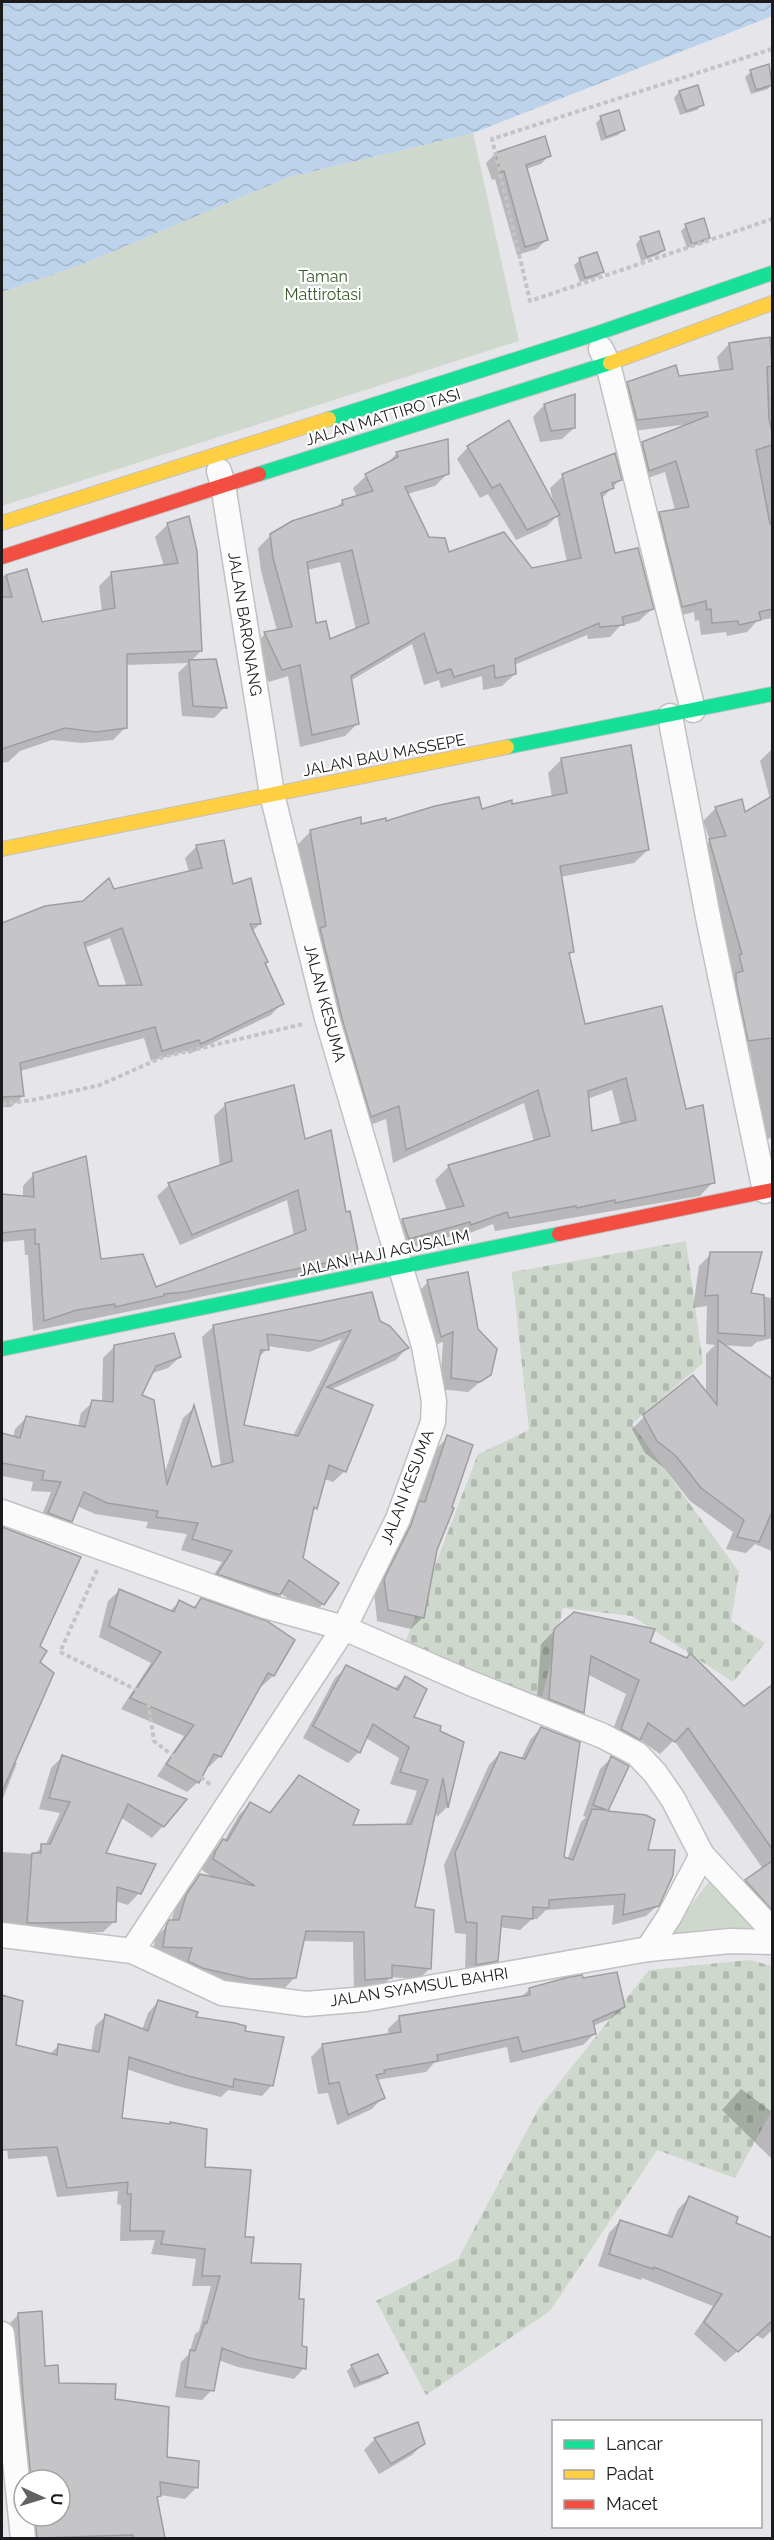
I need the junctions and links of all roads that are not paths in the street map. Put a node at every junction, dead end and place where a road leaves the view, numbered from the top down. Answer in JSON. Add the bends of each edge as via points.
{"nodes":[{"id":1,"x":772,"y":273,"type":"edge"},
{"id":2,"x":772,"y":303,"type":"edge"},
{"id":3,"x":595,"y":334,"type":"junction"},
{"id":4,"x":608,"y":364,"type":"junction"},
{"id":5,"x":213,"y":456,"type":"junction"},
{"id":6,"x":223,"y":485,"type":"junction"},
{"id":7,"x":2,"y":523,"type":"edge"},
{"id":8,"x":2,"y":557,"type":"edge"},
{"id":9,"x":772,"y":694,"type":"edge"},
{"id":10,"x":693,"y":710,"type":"junction"},
{"id":11,"x":670,"y":716,"type":"junction"},
{"id":12,"x":272,"y":794,"type":"junction"},
{"id":13,"x":2,"y":849,"type":"edge"},
{"id":14,"x":769,"y":1190,"type":"edge"},
{"id":15,"x":400,"y":1267,"type":"junction"},
{"id":16,"x":2,"y":1349,"type":"edge"},
{"id":17,"x":2,"y":1512,"type":"edge"},
{"id":18,"x":344,"y":1628,"type":"junction"},
{"id":19,"x":702,"y":1855,"type":"junction"},
{"id":20,"x":772,"y":1930,"type":"edge"},
{"id":21,"x":2,"y":1935,"type":"edge"},
{"id":22,"x":772,"y":1942,"type":"edge"},
{"id":23,"x":648,"y":1949,"type":"junction"},
{"id":24,"x":132,"y":1951,"type":"junction"},
{"id":25,"x":2,"y":2334,"type":"edge"},
{"id":26,"x":23,"y":2538,"type":"edge"}],
"edges":[{"from":1,"to":3,"type":"main road","name":"JALAN MATTIRO TASI"},
{"from":2,"to":4,"type":"main road","name":"JALAN MATTIRO TASI"},
{"from":3,"to":4,"type":"street"},
{"from":3,"to":5,"type":"main road","name":"JALAN MATTIRO TASI"},
{"from":4,"to":6,"type":"main road","name":"JALAN MATTIRO TASI"},
{"from":4,"to":10,"type":"street"},
{"from":5,"to":6,"type":"street","name":"JALAN BARONANG"},
{"from":5,"to":7,"type":"main road","name":"JALAN MATTIRO TASI"},
{"from":6,"to":8,"type":"main road","name":"JALAN MATTIRO TASI"},
{"from":6,"to":12,"type":"street","name":"JALAN BARONANG"},
{"from":9,"to":10,"type":"main road","name":"JALAN BAU MASSEPE"},
{"from":10,"to":11,"type":"main road","name":"JALAN BAU MASSEPE"},
{"from":11,"to":12,"type":"main road","name":"JALAN BAU MASSEPE"},
{"from":11,"to":14,"type":"street","via":[[709,922]]},
{"from":12,"to":13,"type":"main road","name":"JALAN BAU MASSEPE"},
{"from":12,"to":15,"type":"street","name":"JALAN KESUMA","via":[[327,1018]]},
{"from":14,"to":15,"type":"main road","name":"JALAN HAJI AGUSALIM"},
{"from":15,"to":16,"type":"main road","name":"JALAN HAJI AGUSALIM"},
{"from":15,"to":18,"type":"street","name":"JALAN KESUMA","via":[[424,1346],[434,1401],[433,1422],[398,1519]]},
{"from":17,"to":18,"type":"street","via":[[265,1606]]},
{"from":18,"to":19,"type":"street","via":[[603,1736],[637,1754],[673,1798]]},
{"from":18,"to":24,"type":"street","name":"JALAN KESUMA"},
{"from":19,"to":20,"type":"street"},
{"from":19,"to":23,"type":"street"},
{"from":21,"to":24,"type":"street","name":"JALAN SYAMSUL BAHRI"},
{"from":22,"to":23,"type":"street","name":"JALAN SYAMSUL BAHRI","via":[[730,1941]]},
{"from":23,"to":24,"type":"street","name":"JALAN SYAMSUL BAHRI","via":[[366,1999],[306,2004],[222,1993]]},
{"from":25,"to":26,"type":"street"}]}
